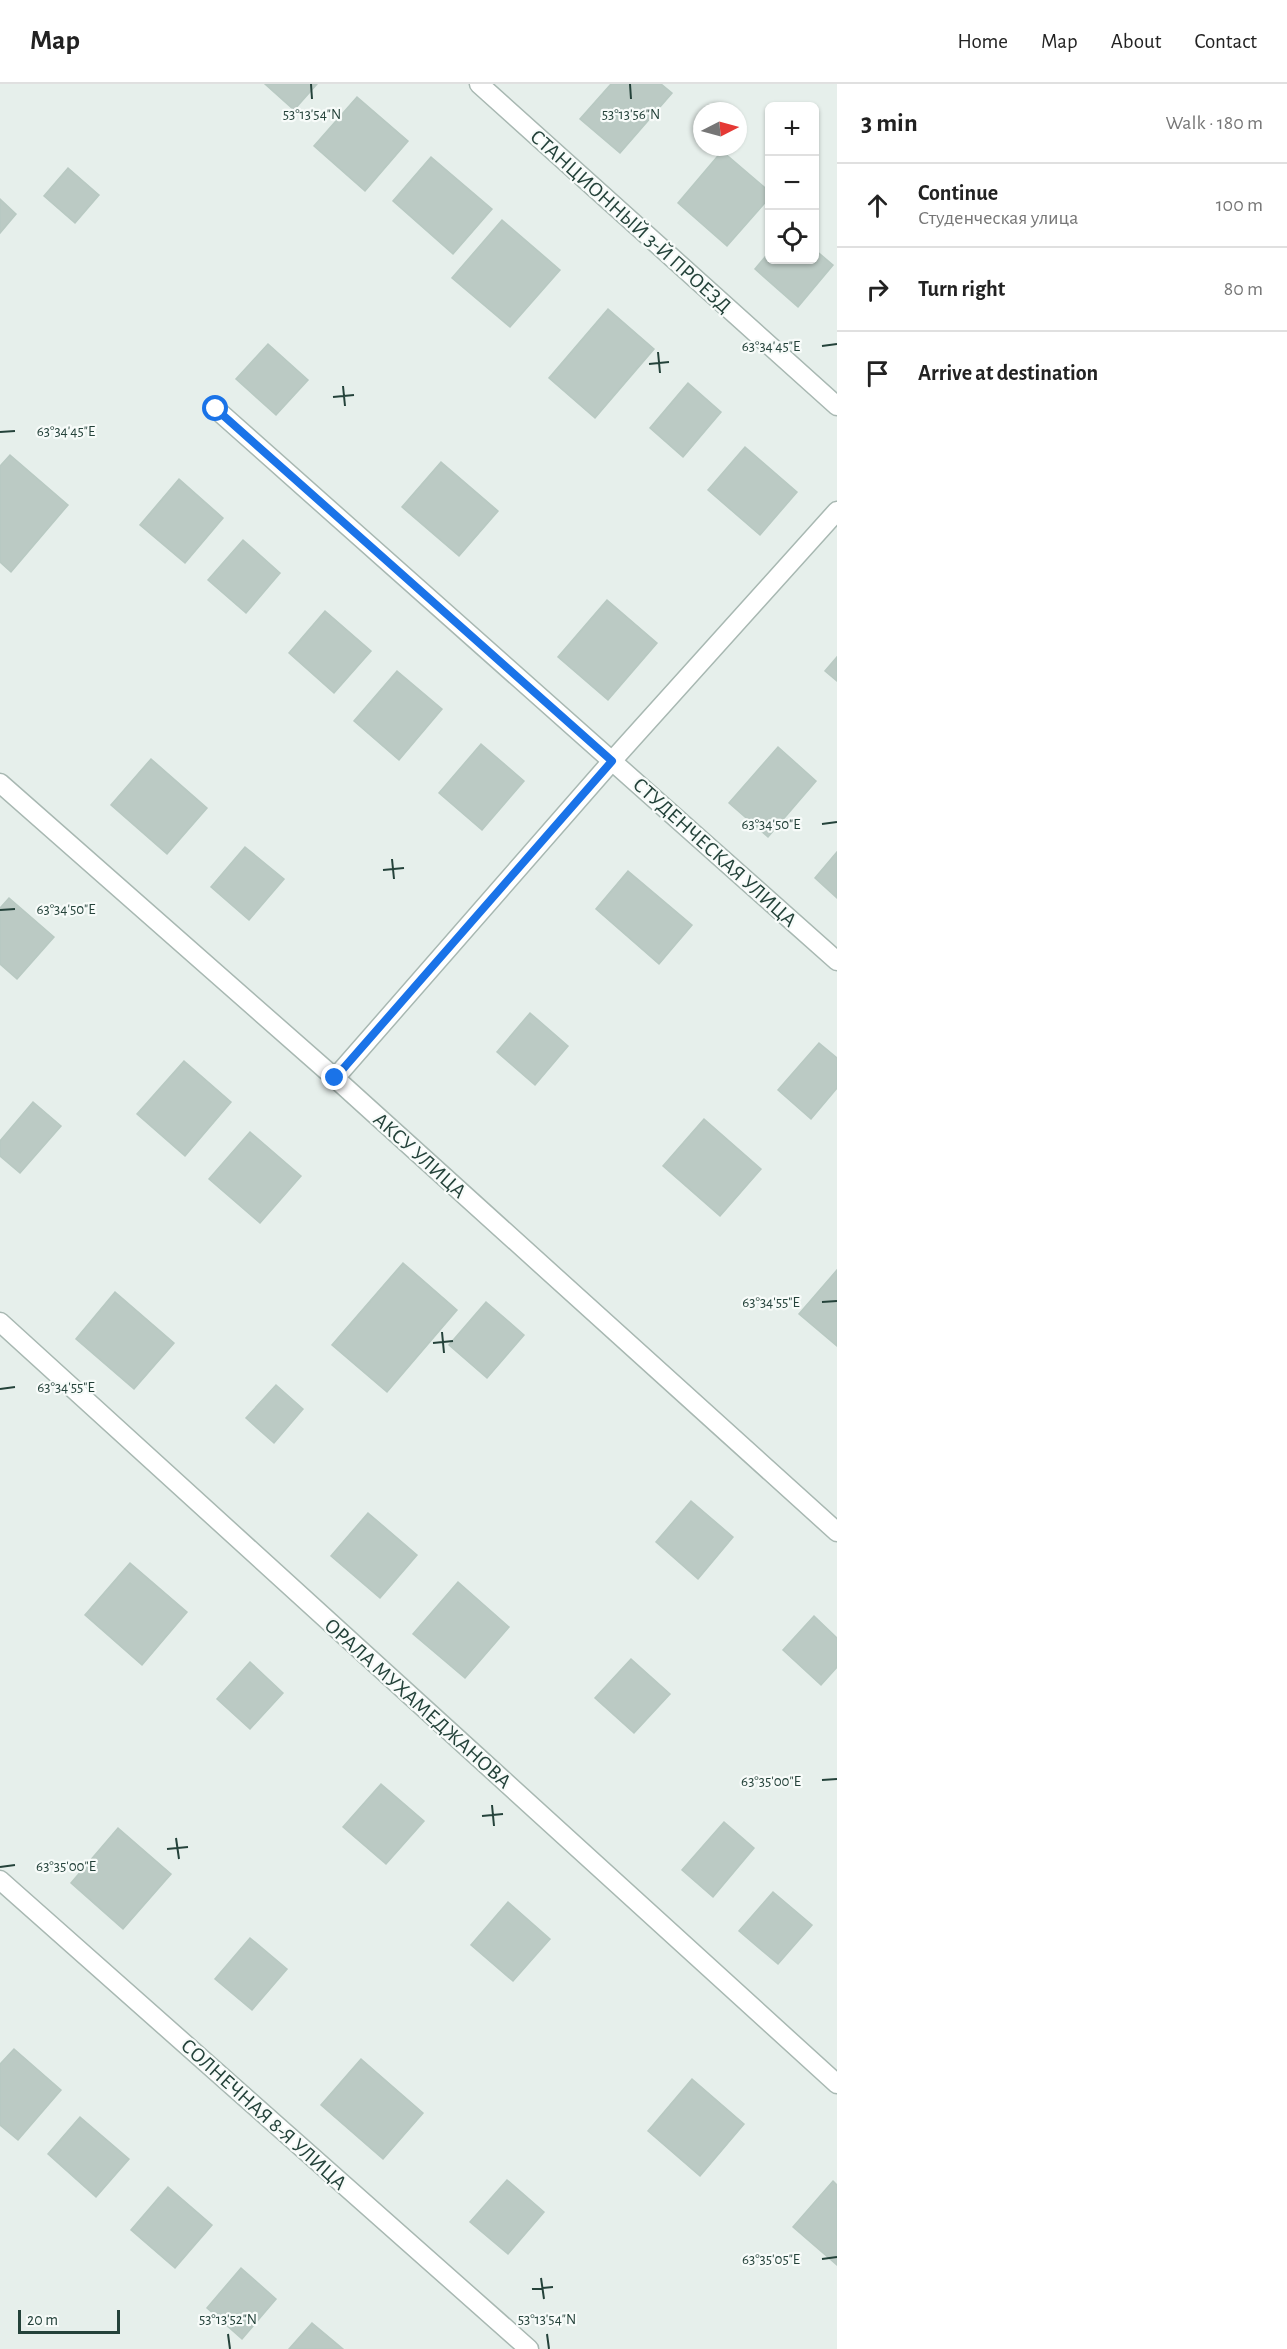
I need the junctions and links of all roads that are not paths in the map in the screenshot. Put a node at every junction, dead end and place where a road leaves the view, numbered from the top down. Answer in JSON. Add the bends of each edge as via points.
{"nodes":[{"id":1,"x":479,"y":84,"type":"edge"},
{"id":2,"x":837,"y":406,"type":"edge"},
{"id":3,"x":216,"y":409,"type":"dead end"},
{"id":4,"x":837,"y":511,"type":"edge"},
{"id":5,"x":612,"y":761,"type":"junction"},
{"id":6,"x":0,"y":783,"type":"edge"},
{"id":7,"x":837,"y":961,"type":"edge"},
{"id":8,"x":335,"y":1078,"type":"junction"},
{"id":9,"x":0,"y":1322,"type":"edge"},
{"id":10,"x":837,"y":1532,"type":"edge"},
{"id":11,"x":0,"y":1880,"type":"edge"},
{"id":12,"x":837,"y":2084,"type":"edge"},
{"id":13,"x":529,"y":2349,"type":"edge"}],
"edges":[{"from":1,"to":2,"type":"street","name":"СТАНЦИОННЫЙ 3-Й ПРОЕЗД"},
{"from":3,"to":5,"type":"street","name":"СТУДЕНЧЕСКАЯ УЛИЦА"},
{"from":4,"to":5,"type":"street"},
{"from":5,"to":7,"type":"street","name":"СТУДЕНЧЕСКАЯ УЛИЦА"},
{"from":5,"to":8,"type":"street"},
{"from":6,"to":8,"type":"street","name":"АКСУ УЛИЦА"},
{"from":8,"to":10,"type":"street","name":"АКСУ УЛИЦА"},
{"from":9,"to":12,"type":"street","name":"ОРАЛА МУХАМЕДЖАНОВА"},
{"from":11,"to":13,"type":"street","name":"СОЛНЕЧНАЯ 8-Я УЛИЦА"}]}
